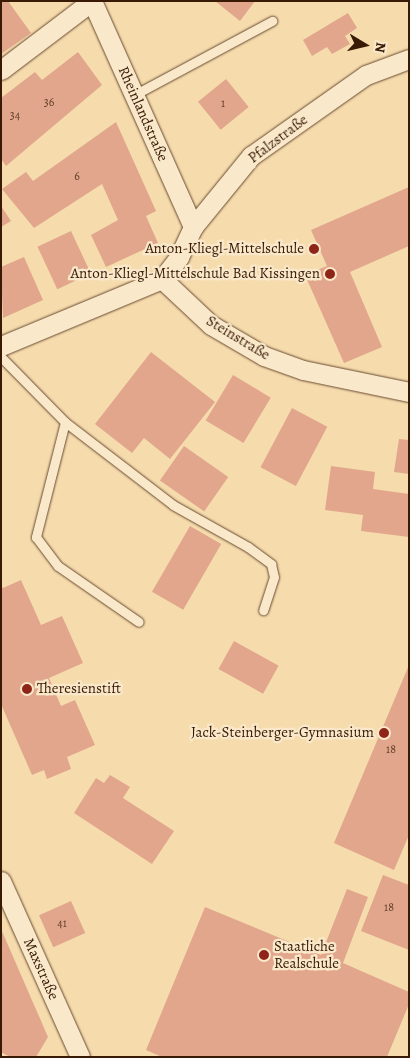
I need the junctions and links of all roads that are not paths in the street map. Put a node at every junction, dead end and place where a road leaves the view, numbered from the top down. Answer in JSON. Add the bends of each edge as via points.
{"nodes":[{"id":1,"x":92,"y":1,"type":"edge"},
{"id":2,"x":272,"y":21,"type":"dead end"},
{"id":3,"x":409,"y":59,"type":"edge"},
{"id":4,"x":1,"y":70,"type":"edge"},
{"id":5,"x":134,"y":95,"type":"junction"},
{"id":6,"x":193,"y":227,"type":"junction"},
{"id":7,"x":162,"y":279,"type":"junction"},
{"id":8,"x":1,"y":346,"type":"edge"},
{"id":9,"x":1,"y":357,"type":"edge"},
{"id":10,"x":409,"y":392,"type":"edge"},
{"id":11,"x":65,"y":422,"type":"junction"},
{"id":12,"x":263,"y":610,"type":"dead end"},
{"id":13,"x":139,"y":622,"type":"dead end"},
{"id":14,"x":1,"y":880,"type":"edge"},
{"id":15,"x":80,"y":1057,"type":"edge"}],
"edges":[{"from":1,"to":4,"type":"street"},
{"from":1,"to":5,"type":"street","name":"Rheinlandstraße"},
{"from":2,"to":5,"type":"lane"},
{"from":3,"to":6,"type":"street","name":"Pfalzstraße","via":[[366,75],[251,156]]},
{"from":5,"to":6,"type":"street","name":"Rheinlandstraße"},
{"from":6,"to":7,"type":"street","name":"Pfalzstraße","via":[[179,257]]},
{"from":7,"to":8,"type":"street"},
{"from":7,"to":10,"type":"street","name":"Steinstraße","via":[[211,325],[264,356],[303,370]]},
{"from":9,"to":11,"type":"lane"},
{"from":11,"to":12,"type":"lane","via":[[174,505],[248,547],[271,564],[274,577]]},
{"from":11,"to":13,"type":"lane","via":[[36,538],[58,566]]},
{"from":14,"to":15,"type":"street","name":"Maxstraße"}]}
